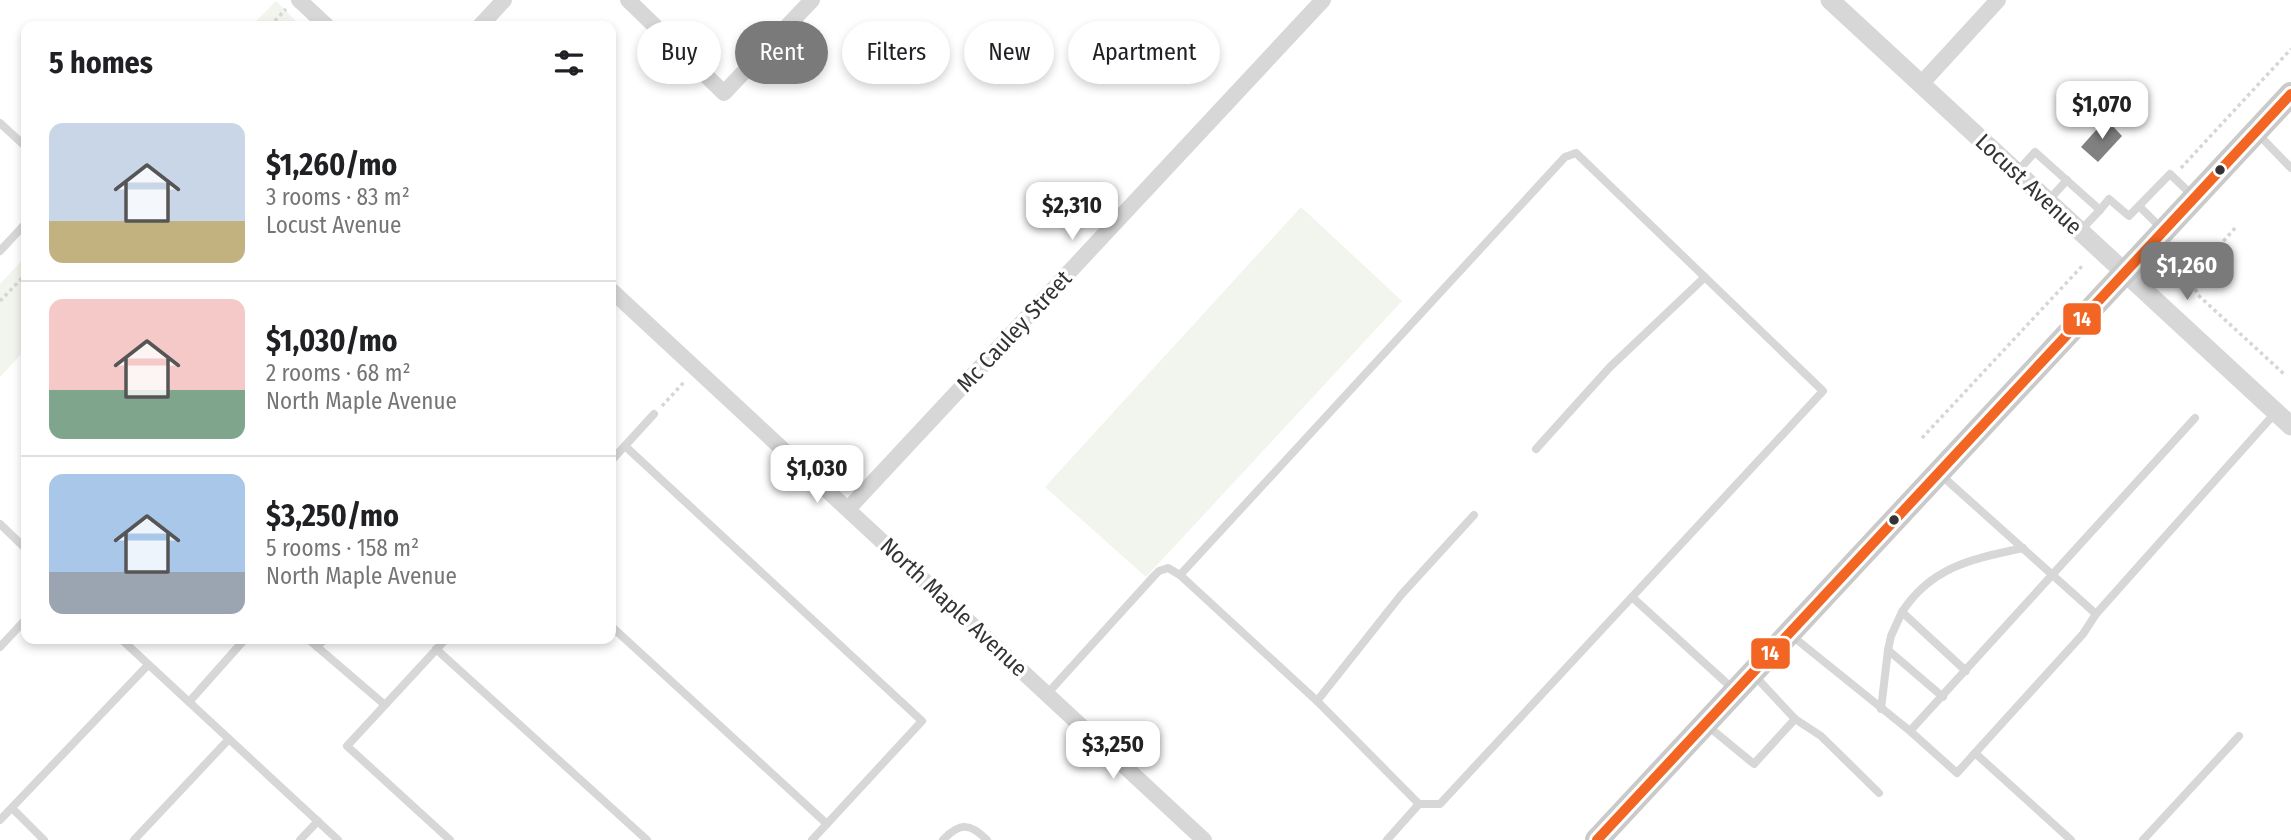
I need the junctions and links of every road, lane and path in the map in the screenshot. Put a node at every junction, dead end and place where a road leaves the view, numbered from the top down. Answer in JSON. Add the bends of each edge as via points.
{"nodes":[{"id":1,"x":504,"y":0,"type":"edge"},
{"id":2,"x":628,"y":0,"type":"edge"},
{"id":3,"x":812,"y":0,"type":"edge"},
{"id":4,"x":1323,"y":0,"type":"edge"},
{"id":5,"x":1830,"y":0,"type":"edge"},
{"id":6,"x":1998,"y":0,"type":"edge"},
{"id":7,"x":293,"y":4,"type":"edge"},
{"id":8,"x":275,"y":21,"type":"edge"},
{"id":9,"x":319,"y":21,"type":"edge"},
{"id":10,"x":485,"y":21,"type":"edge"},
{"id":11,"x":2291,"y":49,"type":"edge"},
{"id":12,"x":1921,"y":84,"type":"junction"},
{"id":13,"x":2291,"y":94,"type":"edge"},
{"id":14,"x":0,"y":123,"type":"edge"},
{"id":15,"x":2255,"y":132,"type":"junction"},
{"id":16,"x":21,"y":142,"type":"edge"},
{"id":17,"x":2186,"y":163,"type":"dead end"},
{"id":18,"x":2291,"y":168,"type":"edge"},
{"id":19,"x":2017,"y":173,"type":"junction"},
{"id":20,"x":2067,"y":180,"type":"junction"},
{"id":21,"x":2195,"y":197,"type":"junction"},
{"id":22,"x":2048,"y":201,"type":"junction"},
{"id":23,"x":2139,"y":206,"type":"junction"},
{"id":24,"x":2100,"y":210,"type":"junction"},
{"id":25,"x":21,"y":228,"type":"edge"},
{"id":26,"x":2235,"y":228,"type":"dead end"},
{"id":27,"x":2164,"y":230,"type":"junction"},
{"id":28,"x":2080,"y":231,"type":"junction"},
{"id":29,"x":0,"y":251,"type":"edge"},
{"id":30,"x":2083,"y":265,"type":"dead end"},
{"id":31,"x":2125,"y":272,"type":"junction"},
{"id":32,"x":1705,"y":277,"type":"junction"},
{"id":33,"x":21,"y":279,"type":"edge"},
{"id":34,"x":616,"y":295,"type":"edge"},
{"id":35,"x":0,"y":301,"type":"edge"},
{"id":36,"x":2284,"y":374,"type":"dead end"},
{"id":37,"x":687,"y":380,"type":"dead end"},
{"id":38,"x":2276,"y":412,"type":"junction"},
{"id":39,"x":654,"y":414,"type":"joint"},
{"id":40,"x":2196,"y":418,"type":"dead end"},
{"id":41,"x":2291,"y":426,"type":"edge"},
{"id":42,"x":1922,"y":438,"type":"dead end"},
{"id":43,"x":625,"y":446,"type":"junction"},
{"id":44,"x":1536,"y":449,"type":"dead end"},
{"id":45,"x":616,"y":456,"type":"edge"},
{"id":46,"x":1938,"y":473,"type":"junction"},
{"id":47,"x":848,"y":509,"type":"junction"},
{"id":48,"x":1474,"y":515,"type":"dead end"},
{"id":49,"x":0,"y":524,"type":"edge"},
{"id":50,"x":21,"y":544,"type":"edge"},
{"id":51,"x":2023,"y":548,"type":"junction"},
{"id":52,"x":2053,"y":574,"type":"junction"},
{"id":53,"x":1180,"y":575,"type":"junction"},
{"id":54,"x":1632,"y":597,"type":"junction"},
{"id":55,"x":1902,"y":612,"type":"junction"},
{"id":56,"x":2096,"y":614,"type":"junction"},
{"id":57,"x":21,"y":624,"type":"edge"},
{"id":58,"x":616,"y":631,"type":"edge"},
{"id":59,"x":1789,"y":634,"type":"junction"},
{"id":60,"x":126,"y":644,"type":"edge"},
{"id":61,"x":241,"y":644,"type":"edge"},
{"id":62,"x":313,"y":644,"type":"edge"},
{"id":63,"x":321,"y":644,"type":"edge"},
{"id":64,"x":441,"y":644,"type":"edge"},
{"id":65,"x":0,"y":647,"type":"edge"},
{"id":66,"x":317,"y":648,"type":"junction"},
{"id":67,"x":436,"y":649,"type":"junction"},
{"id":68,"x":1888,"y":650,"type":"junction"},
{"id":69,"x":148,"y":664,"type":"junction"},
{"id":70,"x":1966,"y":671,"type":"junction"},
{"id":71,"x":1744,"y":682,"type":"junction"},
{"id":72,"x":1048,"y":694,"type":"junction"},
{"id":73,"x":1943,"y":697,"type":"junction"},
{"id":74,"x":1317,"y":701,"type":"junction"},
{"id":75,"x":189,"y":702,"type":"junction"},
{"id":76,"x":385,"y":705,"type":"junction"},
{"id":77,"x":1881,"y":709,"type":"junction"},
{"id":78,"x":1795,"y":719,"type":"junction"},
{"id":79,"x":1706,"y":723,"type":"junction"},
{"id":80,"x":1910,"y":731,"type":"junction"},
{"id":81,"x":2239,"y":736,"type":"dead end"},
{"id":82,"x":229,"y":739,"type":"junction"},
{"id":83,"x":1975,"y":753,"type":"junction"},
{"id":84,"x":1879,"y":793,"type":"dead end"},
{"id":85,"x":1419,"y":804,"type":"junction"},
{"id":86,"x":12,"y":807,"type":"junction"},
{"id":87,"x":0,"y":820,"type":"edge"},
{"id":88,"x":318,"y":821,"type":"junction"},
{"id":89,"x":827,"y":824,"type":"junction"},
{"id":90,"x":44,"y":840,"type":"edge"},
{"id":91,"x":134,"y":840,"type":"edge"},
{"id":92,"x":300,"y":840,"type":"edge"},
{"id":93,"x":338,"y":840,"type":"edge"},
{"id":94,"x":450,"y":840,"type":"edge"},
{"id":95,"x":647,"y":840,"type":"edge"},
{"id":96,"x":812,"y":840,"type":"edge"},
{"id":97,"x":943,"y":840,"type":"edge"},
{"id":98,"x":986,"y":840,"type":"edge"},
{"id":99,"x":1204,"y":840,"type":"edge"},
{"id":100,"x":1387,"y":840,"type":"edge"},
{"id":101,"x":1597,"y":840,"type":"edge"},
{"id":102,"x":2071,"y":840,"type":"edge"},
{"id":103,"x":2143,"y":840,"type":"edge"}],
"edges":[{"from":1,"to":10,"type":"street"},
{"from":2,"to":3,"type":"street","via":[[724,93]]},
{"from":4,"to":47,"type":"street","name":"Mc Cauley Street"},
{"from":5,"to":12,"type":"street","name":"Locust Avenue"},
{"from":6,"to":12,"type":"street"},
{"from":7,"to":8,"type":"path"},
{"from":7,"to":9,"type":"street"},
{"from":11,"to":17,"type":"path"},
{"from":12,"to":19,"type":"street","name":"Locust Avenue"},
{"from":13,"to":15,"type":"main road"},
{"from":14,"to":16,"type":"lane"},
{"from":15,"to":18,"type":"lane"},
{"from":15,"to":21,"type":"main road"},
{"from":19,"to":20,"type":"lane","via":[[2035,152]]},
{"from":19,"to":22,"type":"street","name":"Locust Avenue"},
{"from":20,"to":22,"type":"lane"},
{"from":20,"to":24,"type":"lane"},
{"from":21,"to":23,"type":"lane","via":[[2170,174]]},
{"from":21,"to":27,"type":"main road"},
{"from":22,"to":28,"type":"street","name":"Locust Avenue"},
{"from":23,"to":24,"type":"lane","via":[[2129,216],[2109,199]]},
{"from":23,"to":27,"type":"lane"},
{"from":24,"to":28,"type":"lane"},
{"from":25,"to":29,"type":"lane"},
{"from":26,"to":36,"type":"path","via":[[2192,282],[2198,295]]},
{"from":27,"to":31,"type":"main road"},
{"from":28,"to":31,"type":"street","name":"Locust Avenue"},
{"from":30,"to":42,"type":"path"},
{"from":31,"to":38,"type":"street","name":"Locust Avenue"},
{"from":31,"to":46,"type":"main road"},
{"from":32,"to":44,"type":"lane","via":[[1610,367]]},
{"from":32,"to":53,"type":"lane","via":[[1576,153],[1565,157]]},
{"from":32,"to":54,"type":"lane","via":[[1823,391]]},
{"from":33,"to":35,"type":"path"},
{"from":34,"to":47,"type":"street","name":"North Maple Avenue"},
{"from":37,"to":39,"type":"path"},
{"from":38,"to":41,"type":"street","name":"Locust Avenue"},
{"from":38,"to":56,"type":"lane"},
{"from":39,"to":43,"type":"lane"},
{"from":40,"to":52,"type":"lane"},
{"from":43,"to":45,"type":"lane"},
{"from":43,"to":89,"type":"lane","via":[[922,721]]},
{"from":46,"to":51,"type":"lane"},
{"from":46,"to":59,"type":"main road"},
{"from":47,"to":72,"type":"street","name":"North Maple Avenue"},
{"from":48,"to":74,"type":"lane","via":[[1401,595]]},
{"from":49,"to":50,"type":"lane"},
{"from":51,"to":52,"type":"lane"},
{"from":51,"to":55,"type":"lane","via":[[1969,560],[1936,576]]},
{"from":52,"to":56,"type":"lane"},
{"from":52,"to":70,"type":"lane"},
{"from":53,"to":72,"type":"lane","via":[[1168,568],[1159,571]]},
{"from":53,"to":74,"type":"lane"},
{"from":54,"to":71,"type":"lane"},
{"from":54,"to":85,"type":"lane","via":[[1440,804]]},
{"from":55,"to":68,"type":"lane"},
{"from":55,"to":70,"type":"lane"},
{"from":56,"to":83,"type":"lane","via":[[2084,634]]},
{"from":57,"to":65,"type":"lane"},
{"from":58,"to":89,"type":"lane"},
{"from":59,"to":71,"type":"main road"},
{"from":59,"to":77,"type":"lane"},
{"from":60,"to":69,"type":"lane"},
{"from":61,"to":75,"type":"lane"},
{"from":62,"to":66,"type":"lane"},
{"from":63,"to":66,"type":"lane"},
{"from":64,"to":67,"type":"lane"},
{"from":66,"to":76,"type":"lane"},
{"from":67,"to":76,"type":"lane"},
{"from":67,"to":95,"type":"lane"},
{"from":68,"to":73,"type":"lane"},
{"from":68,"to":77,"type":"lane"},
{"from":69,"to":75,"type":"lane"},
{"from":69,"to":86,"type":"lane"},
{"from":70,"to":73,"type":"lane"},
{"from":71,"to":78,"type":"lane"},
{"from":71,"to":79,"type":"main road"},
{"from":72,"to":99,"type":"street","name":"North Maple Avenue"},
{"from":73,"to":80,"type":"lane"},
{"from":74,"to":85,"type":"lane"},
{"from":75,"to":82,"type":"lane"},
{"from":76,"to":94,"type":"lane","via":[[347,746]]},
{"from":77,"to":80,"type":"lane"},
{"from":78,"to":79,"type":"lane","via":[[1754,764]]},
{"from":78,"to":84,"type":"lane","via":[[1821,736]]},
{"from":79,"to":101,"type":"main road"},
{"from":80,"to":83,"type":"lane","via":[[1957,774]]},
{"from":81,"to":103,"type":"lane"},
{"from":82,"to":88,"type":"lane"},
{"from":82,"to":91,"type":"lane"},
{"from":83,"to":102,"type":"lane"},
{"from":85,"to":100,"type":"lane"},
{"from":86,"to":87,"type":"lane"},
{"from":86,"to":90,"type":"lane"},
{"from":88,"to":92,"type":"lane"},
{"from":88,"to":93,"type":"lane"},
{"from":89,"to":96,"type":"lane"},
{"from":97,"to":98,"type":"lane","via":[[961,827],[970,827]]}]}
